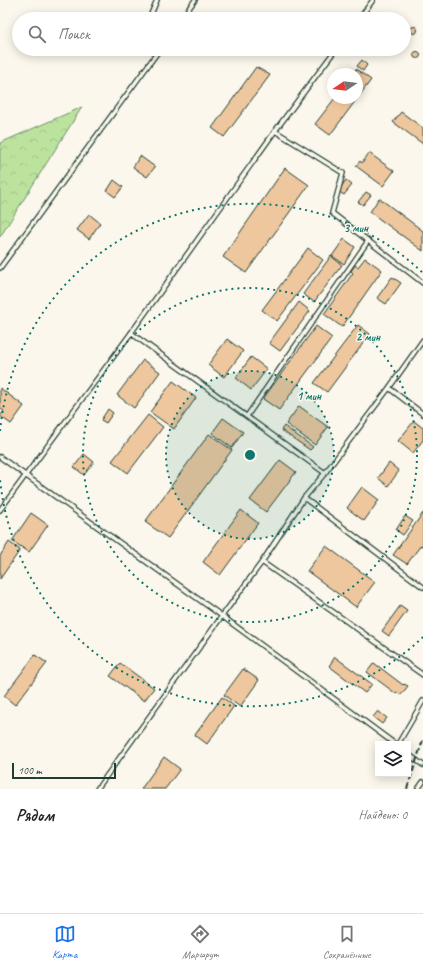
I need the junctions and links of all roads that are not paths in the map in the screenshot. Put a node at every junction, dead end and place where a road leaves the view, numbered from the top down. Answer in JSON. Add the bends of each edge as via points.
{"nodes":[{"id":1,"x":157,"y":0,"type":"edge"},
{"id":2,"x":195,"y":0,"type":"edge"},
{"id":3,"x":373,"y":0,"type":"edge"},
{"id":4,"x":152,"y":12,"type":"edge"},
{"id":5,"x":186,"y":12,"type":"edge"},
{"id":6,"x":364,"y":12,"type":"edge"},
{"id":7,"x":155,"y":56,"type":"edge"},
{"id":8,"x":331,"y":56,"type":"edge"},
{"id":9,"x":275,"y":131,"type":"junction"},
{"id":10,"x":368,"y":241,"type":"junction"},
{"id":11,"x":0,"y":268,"type":"edge"},
{"id":12,"x":423,"y":283,"type":"edge"},
{"id":13,"x":131,"y":333,"type":"junction"},
{"id":14,"x":423,"y":340,"type":"edge"},
{"id":15,"x":388,"y":388,"type":"junction"},
{"id":16,"x":423,"y":414,"type":"edge"},
{"id":17,"x":247,"y":416,"type":"junction"},
{"id":18,"x":0,"y":457,"type":"edge"},
{"id":19,"x":325,"y":474,"type":"junction"},
{"id":20,"x":25,"y":476,"type":"junction"},
{"id":21,"x":304,"y":498,"type":"junction"},
{"id":22,"x":0,"y":510,"type":"edge"},
{"id":23,"x":262,"y":562,"type":"junction"},
{"id":24,"x":423,"y":587,"type":"edge"},
{"id":25,"x":222,"y":616,"type":"junction"},
{"id":26,"x":423,"y":675,"type":"edge"},
{"id":27,"x":423,"y":701,"type":"edge"},
{"id":28,"x":393,"y":741,"type":"edge"},
{"id":29,"x":399,"y":741,"type":"edge"},
{"id":30,"x":411,"y":756,"type":"edge"},
{"id":31,"x":423,"y":765,"type":"edge"},
{"id":32,"x":423,"y":782,"type":"edge"},
{"id":33,"x":97,"y":789,"type":"edge"},
{"id":34,"x":418,"y":789,"type":"edge"}],
"edges":[{"from":1,"to":4,"type":"lane"},
{"from":2,"to":5,"type":"lane"},
{"from":3,"to":6,"type":"lane"},
{"from":7,"to":11,"type":"lane"},
{"from":8,"to":9,"type":"lane"},
{"from":9,"to":10,"type":"lane","via":[[343,173],[332,213]]},
{"from":9,"to":13,"type":"lane"},
{"from":10,"to":12,"type":"lane"},
{"from":10,"to":17,"type":"lane"},
{"from":13,"to":17,"type":"lane"},
{"from":13,"to":20,"type":"lane"},
{"from":14,"to":15,"type":"lane"},
{"from":15,"to":16,"type":"lane"},
{"from":15,"to":19,"type":"lane"},
{"from":17,"to":19,"type":"lane"},
{"from":18,"to":20,"type":"lane"},
{"from":19,"to":21,"type":"lane"},
{"from":20,"to":22,"type":"lane"},
{"from":20,"to":25,"type":"lane"},
{"from":21,"to":23,"type":"lane"},
{"from":21,"to":24,"type":"lane"},
{"from":23,"to":25,"type":"lane"},
{"from":23,"to":26,"type":"lane"},
{"from":25,"to":28,"type":"lane"},
{"from":25,"to":33,"type":"lane"},
{"from":27,"to":29,"type":"lane"},
{"from":30,"to":31,"type":"lane"},
{"from":32,"to":34,"type":"lane"}]}
